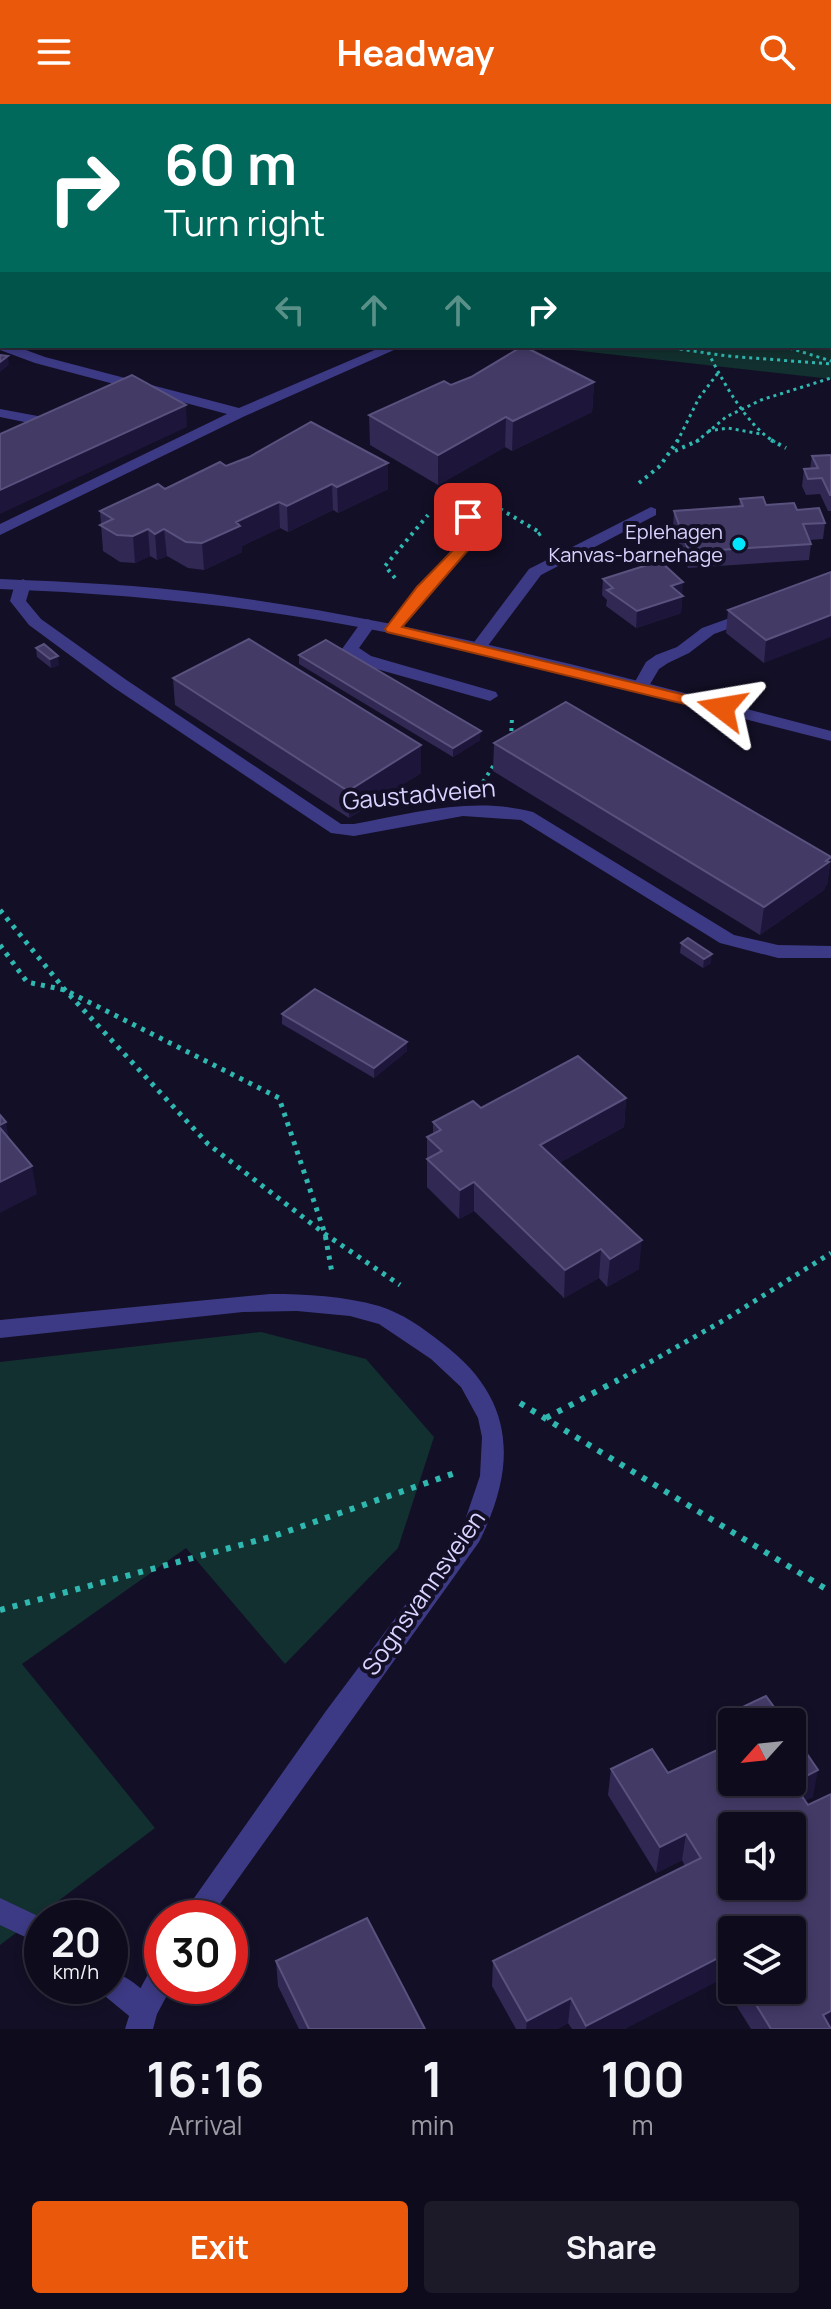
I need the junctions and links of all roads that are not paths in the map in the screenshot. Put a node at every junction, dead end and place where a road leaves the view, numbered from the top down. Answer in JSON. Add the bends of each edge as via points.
{"nodes":[{"id":1,"x":14,"y":348,"type":"edge"},
{"id":2,"x":391,"y":348,"type":"edge"},
{"id":3,"x":130,"y":383,"type":"junction"},
{"id":4,"x":107,"y":395,"type":"edge"},
{"id":5,"x":72,"y":412,"type":"edge"},
{"id":6,"x":0,"y":413,"type":"edge"},
{"id":7,"x":240,"y":413,"type":"junction"},
{"id":8,"x":458,"y":510,"type":"dead end"},
{"id":9,"x":651,"y":512,"type":"dead end"},
{"id":10,"x":0,"y":530,"type":"edge"},
{"id":11,"x":0,"y":584,"type":"edge"},
{"id":12,"x":23,"y":584,"type":"junction"},
{"id":13,"x":763,"y":611,"type":"edge"},
{"id":14,"x":368,"y":624,"type":"junction"},
{"id":15,"x":392,"y":629,"type":"junction"},
{"id":16,"x":478,"y":648,"type":"junction"},
{"id":17,"x":640,"y":687,"type":"junction"},
{"id":18,"x":490,"y":696,"type":"dead end"},
{"id":19,"x":831,"y":736,"type":"edge"},
{"id":20,"x":831,"y":952,"type":"edge"},
{"id":21,"x":0,"y":1329,"type":"edge"},
{"id":22,"x":207,"y":1900,"type":"edge"},
{"id":23,"x":0,"y":1911,"type":"edge"},
{"id":24,"x":24,"y":1923,"type":"edge"},
{"id":25,"x":128,"y":2003,"type":"edge"},
{"id":26,"x":142,"y":2019,"type":"edge"}],
"edges":[{"from":1,"to":3,"type":"street"},
{"from":2,"to":7,"type":"street"},
{"from":3,"to":4,"type":"street"},
{"from":3,"to":7,"type":"street"},
{"from":5,"to":6,"type":"street","via":[[44,422]]},
{"from":7,"to":10,"type":"street"},
{"from":8,"to":15,"type":"street","via":[[471,522],[472,535]]},
{"from":9,"to":16,"type":"street","via":[[535,572]]},
{"from":11,"to":12,"type":"street"},
{"from":12,"to":14,"type":"street","via":[[169,593]]},
{"from":12,"to":20,"type":"street","name":"Gaustadveien","via":[[18,601],[35,622],[337,829],[481,808],[509,811],[527,816],[727,939],[760,951]]},
{"from":13,"to":17,"type":"street","via":[[708,631],[662,659]]},
{"from":14,"to":15,"type":"street"},
{"from":14,"to":18,"type":"street","via":[[350,649],[365,660]]},
{"from":15,"to":16,"type":"street"},
{"from":16,"to":17,"type":"street"},
{"from":17,"to":19,"type":"street"},
{"from":21,"to":22,"type":"street","name":"Sognsvannsveien","via":[[272,1300],[378,1315],[457,1365],[479,1394],[492,1426],[495,1465],[488,1501],[471,1535]]},
{"from":23,"to":24,"type":"street"},
{"from":25,"to":26,"type":"street"}]}
